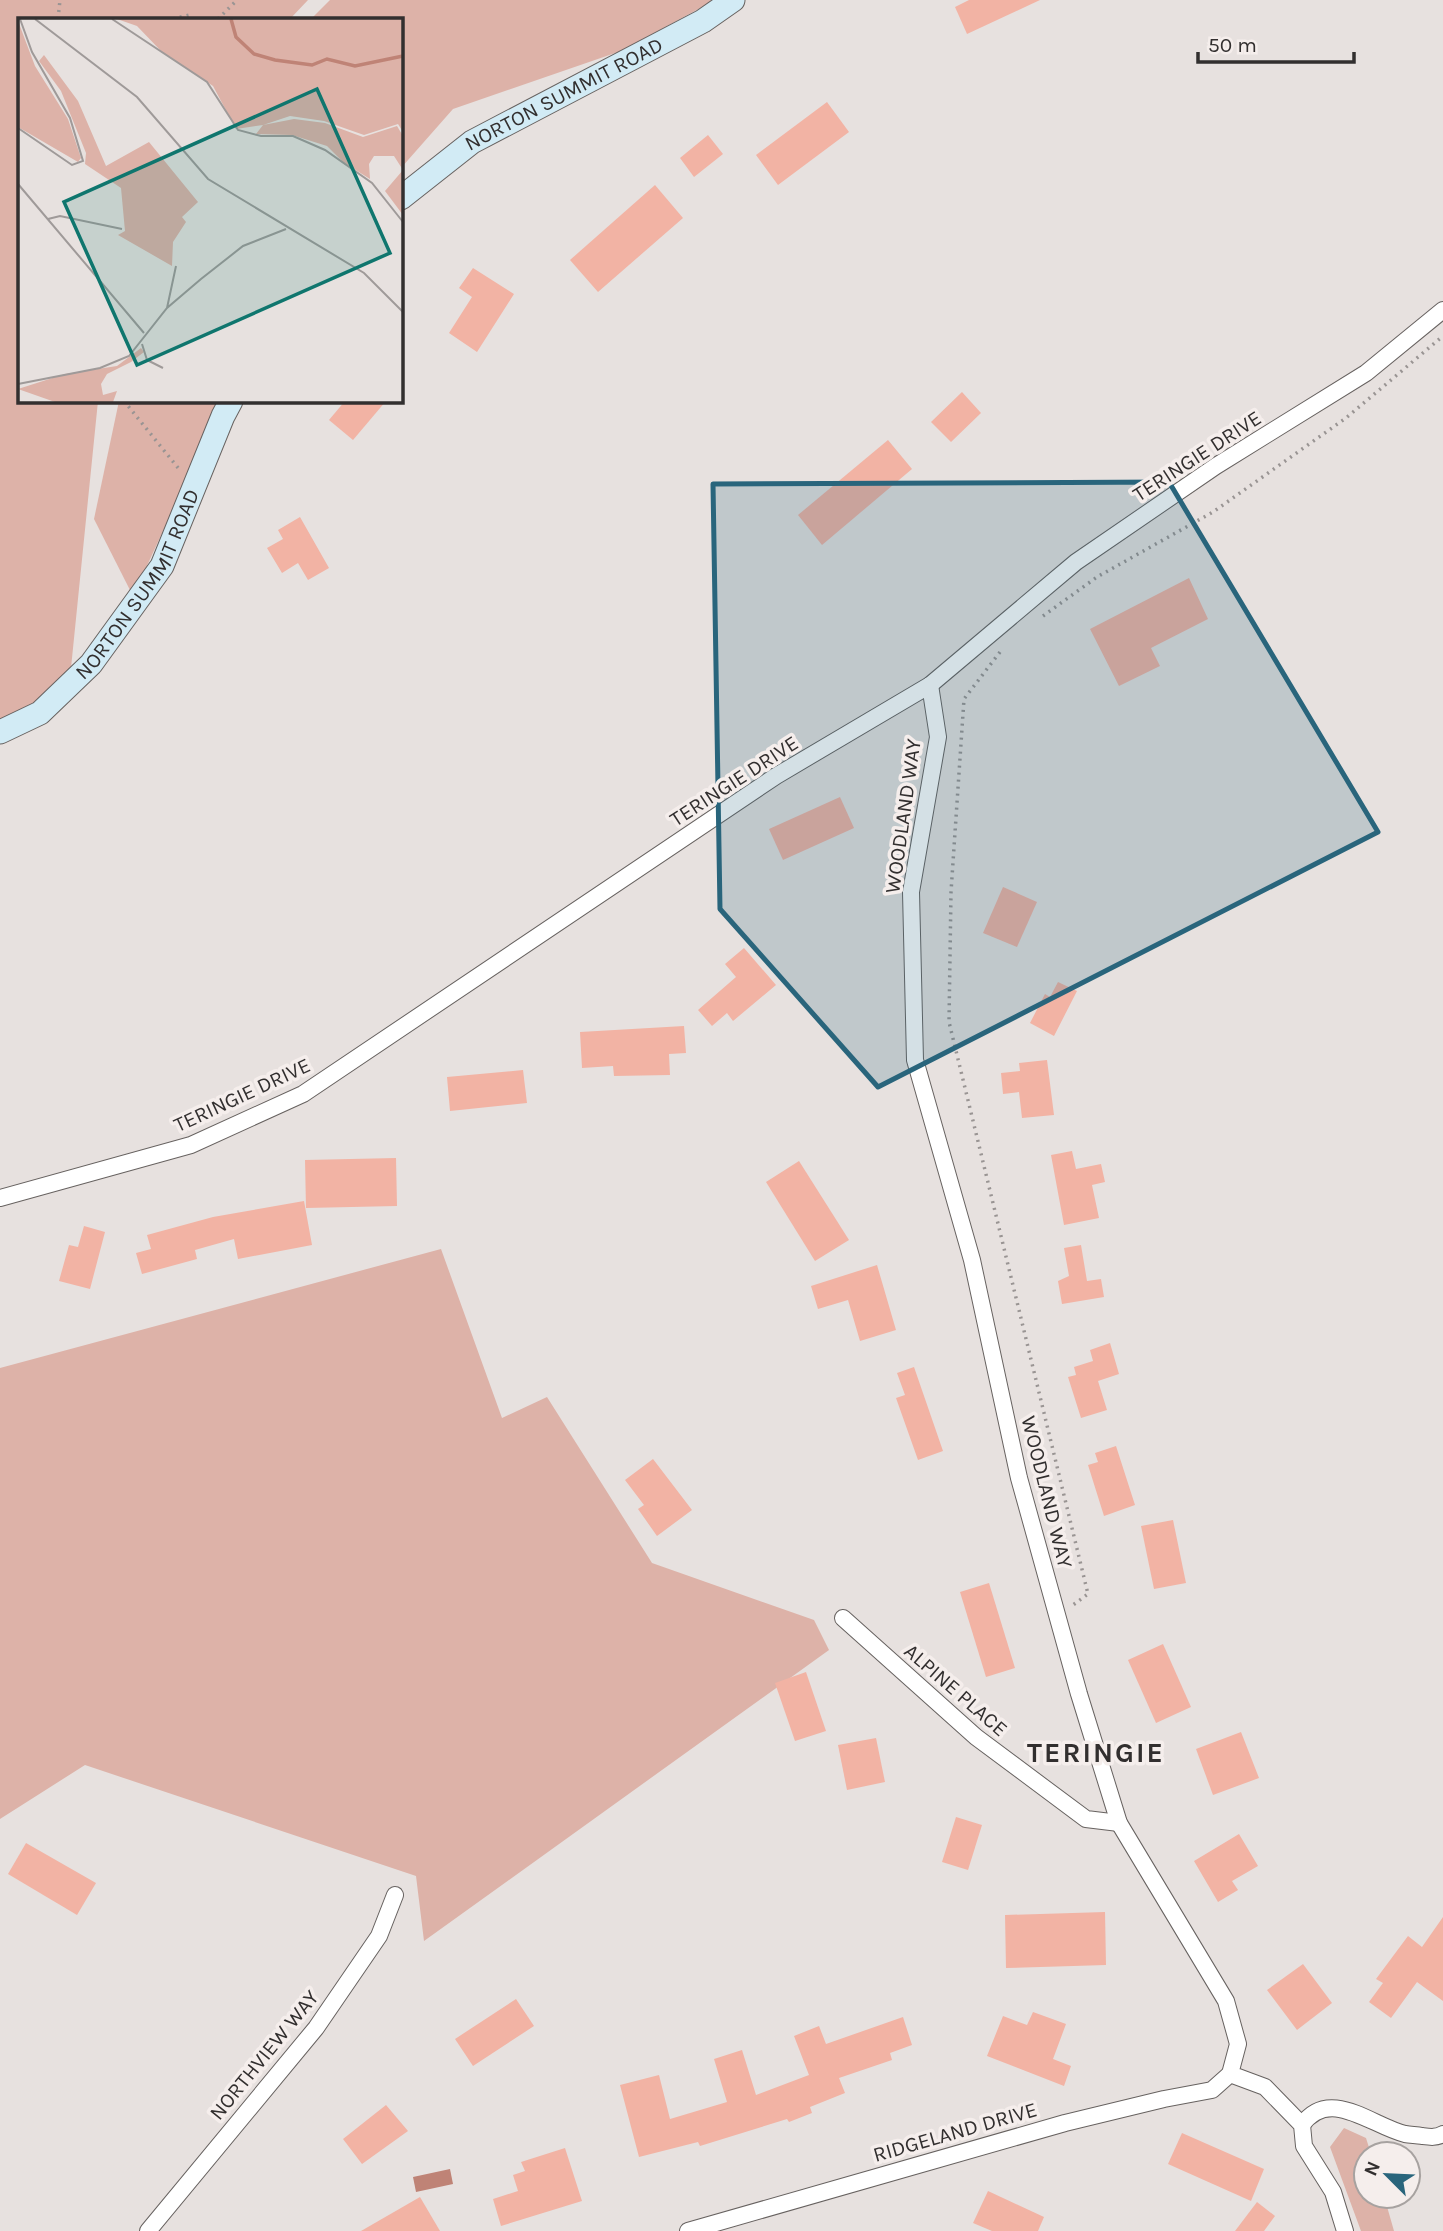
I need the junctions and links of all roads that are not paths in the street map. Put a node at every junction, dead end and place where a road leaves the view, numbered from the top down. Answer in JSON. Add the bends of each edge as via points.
{"nodes":[{"id":1,"x":733,"y":0,"type":"edge"},
{"id":2,"x":402,"y":197,"type":"edge"},
{"id":3,"x":1443,"y":310,"type":"edge"},
{"id":4,"x":231,"y":402,"type":"edge"},
{"id":5,"x":930,"y":685,"type":"junction"},
{"id":6,"x":0,"y":732,"type":"edge"},
{"id":7,"x":0,"y":1198,"type":"edge"},
{"id":8,"x":843,"y":1618,"type":"dead end"},
{"id":9,"x":1119,"y":1823,"type":"junction"},
{"id":10,"x":395,"y":1895,"type":"dead end"},
{"id":11,"x":1230,"y":2074,"type":"junction"},
{"id":12,"x":1302,"y":2125,"type":"junction"},
{"id":13,"x":1443,"y":2134,"type":"edge"},
{"id":14,"x":148,"y":2231,"type":"edge"},
{"id":15,"x":688,"y":2231,"type":"edge"},
{"id":16,"x":1345,"y":2231,"type":"edge"}],
"edges":[{"from":1,"to":2,"type":"main road","name":"NORTON SUMMIT ROAD","via":[[703,21],[472,142]]},
{"from":3,"to":5,"type":"street","name":"TERINGIE DRIVE","via":[[1366,373],[1216,466],[1076,562]]},
{"from":4,"to":6,"type":"main road","name":"NORTON SUMMIT ROAD","via":[[162,566],[91,664],[40,713]]},
{"from":5,"to":7,"type":"street","name":"TERINGIE DRIVE","via":[[776,776],[303,1094],[191,1146]]},
{"from":5,"to":9,"type":"street","name":"WOODLAND WAY","via":[[938,737],[911,892],[915,1060],[972,1260],[1019,1478]]},
{"from":8,"to":9,"type":"street","name":"ALPINE PLACE","via":[[976,1737],[1086,1819]]},
{"from":9,"to":11,"type":"street","name":"WOODLAND WAY","via":[[1226,2001],[1238,2044]]},
{"from":10,"to":14,"type":"street","name":"NORTHVIEW WAY","via":[[379,1936],[316,2028]]},
{"from":11,"to":12,"type":"street","via":[[1265,2087]]},
{"from":11,"to":15,"type":"street","name":"RIDGELAND DRIVE","via":[[1212,2090],[1065,2123]]},
{"from":12,"to":13,"type":"street","via":[[1309,2114],[1327,2107],[1357,2113],[1405,2134],[1436,2138]]},
{"from":12,"to":16,"type":"street","via":[[1304,2146],[1333,2192]]}]}
